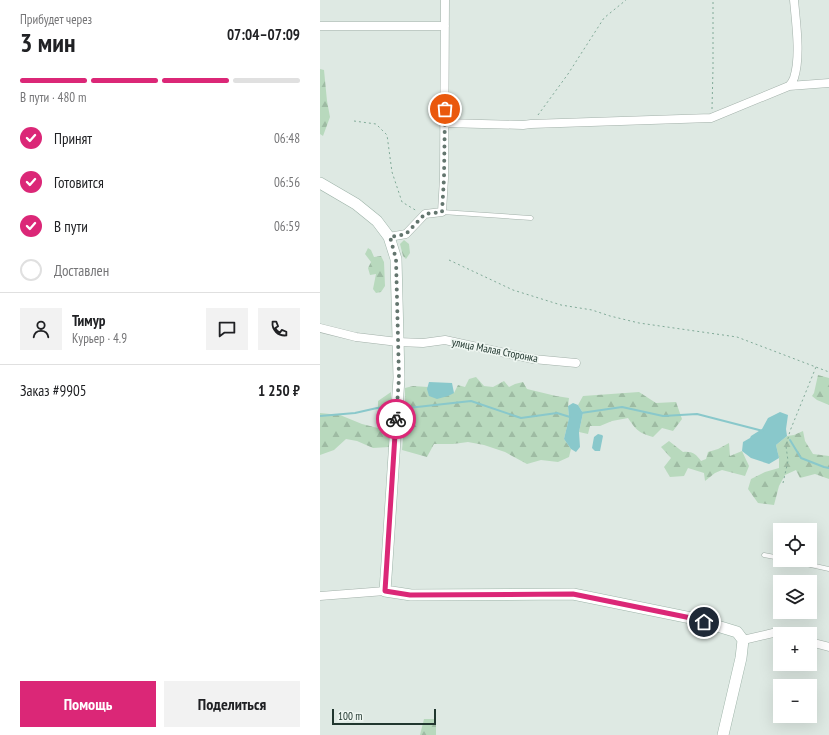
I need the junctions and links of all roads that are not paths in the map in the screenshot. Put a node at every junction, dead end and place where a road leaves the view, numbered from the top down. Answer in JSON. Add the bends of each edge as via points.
{"nodes":[{"id":1,"x":445,"y":0,"type":"edge"},
{"id":2,"x":794,"y":0,"type":"edge"},
{"id":3,"x":320,"y":26,"type":"edge"},
{"id":4,"x":445,"y":26,"type":"junction"},
{"id":5,"x":829,"y":83,"type":"edge"},
{"id":6,"x":789,"y":86,"type":"junction"},
{"id":7,"x":445,"y":123,"type":"junction"},
{"id":8,"x":320,"y":183,"type":"edge"},
{"id":9,"x":442,"y":212,"type":"junction"},
{"id":10,"x":531,"y":218,"type":"dead end"},
{"id":11,"x":390,"y":237,"type":"junction"},
{"id":12,"x":320,"y":328,"type":"edge"},
{"id":13,"x":398,"y":342,"type":"junction"},
{"id":14,"x":576,"y":363,"type":"dead end"},
{"id":15,"x":764,"y":555,"type":"dead end"},
{"id":16,"x":773,"y":557,"type":"edge"},
{"id":17,"x":817,"y":566,"type":"edge"},
{"id":18,"x":829,"y":569,"type":"edge"},
{"id":19,"x":385,"y":591,"type":"junction"},
{"id":20,"x":320,"y":596,"type":"edge"},
{"id":21,"x":773,"y":633,"type":"edge"},
{"id":22,"x":743,"y":640,"type":"junction"},
{"id":23,"x":817,"y":643,"type":"edge"},
{"id":24,"x":829,"y":646,"type":"edge"},
{"id":25,"x":723,"y":735,"type":"edge"}],
"edges":[{"from":1,"to":4,"type":"street"},
{"from":2,"to":6,"type":"street","via":[[797,57],[794,78]]},
{"from":3,"to":4,"type":"street"},
{"from":4,"to":7,"type":"street"},
{"from":5,"to":6,"type":"street"},
{"from":6,"to":7,"type":"street","via":[[711,118],[523,125]]},
{"from":7,"to":9,"type":"street"},
{"from":8,"to":11,"type":"street","via":[[356,204],[377,221]]},
{"from":9,"to":10,"type":"lane"},
{"from":9,"to":11,"type":"street","via":[[425,214],[406,234]]},
{"from":11,"to":13,"type":"street","via":[[396,259]]},
{"from":12,"to":13,"type":"street","name":"улица Малая Сторонка","via":[[356,337]]},
{"from":13,"to":14,"type":"street","name":"улица Малая Сторонка","via":[[423,343],[446,340],[533,359]]},
{"from":13,"to":19,"type":"street","via":[[399,378]]},
{"from":15,"to":16,"type":"lane"},
{"from":17,"to":18,"type":"lane"},
{"from":19,"to":20,"type":"street"},
{"from":19,"to":22,"type":"street","via":[[410,595],[573,594],[691,618],[737,632]]},
{"from":21,"to":22,"type":"street"},
{"from":22,"to":25,"type":"street","via":[[742,658]]},
{"from":23,"to":24,"type":"street"}]}
